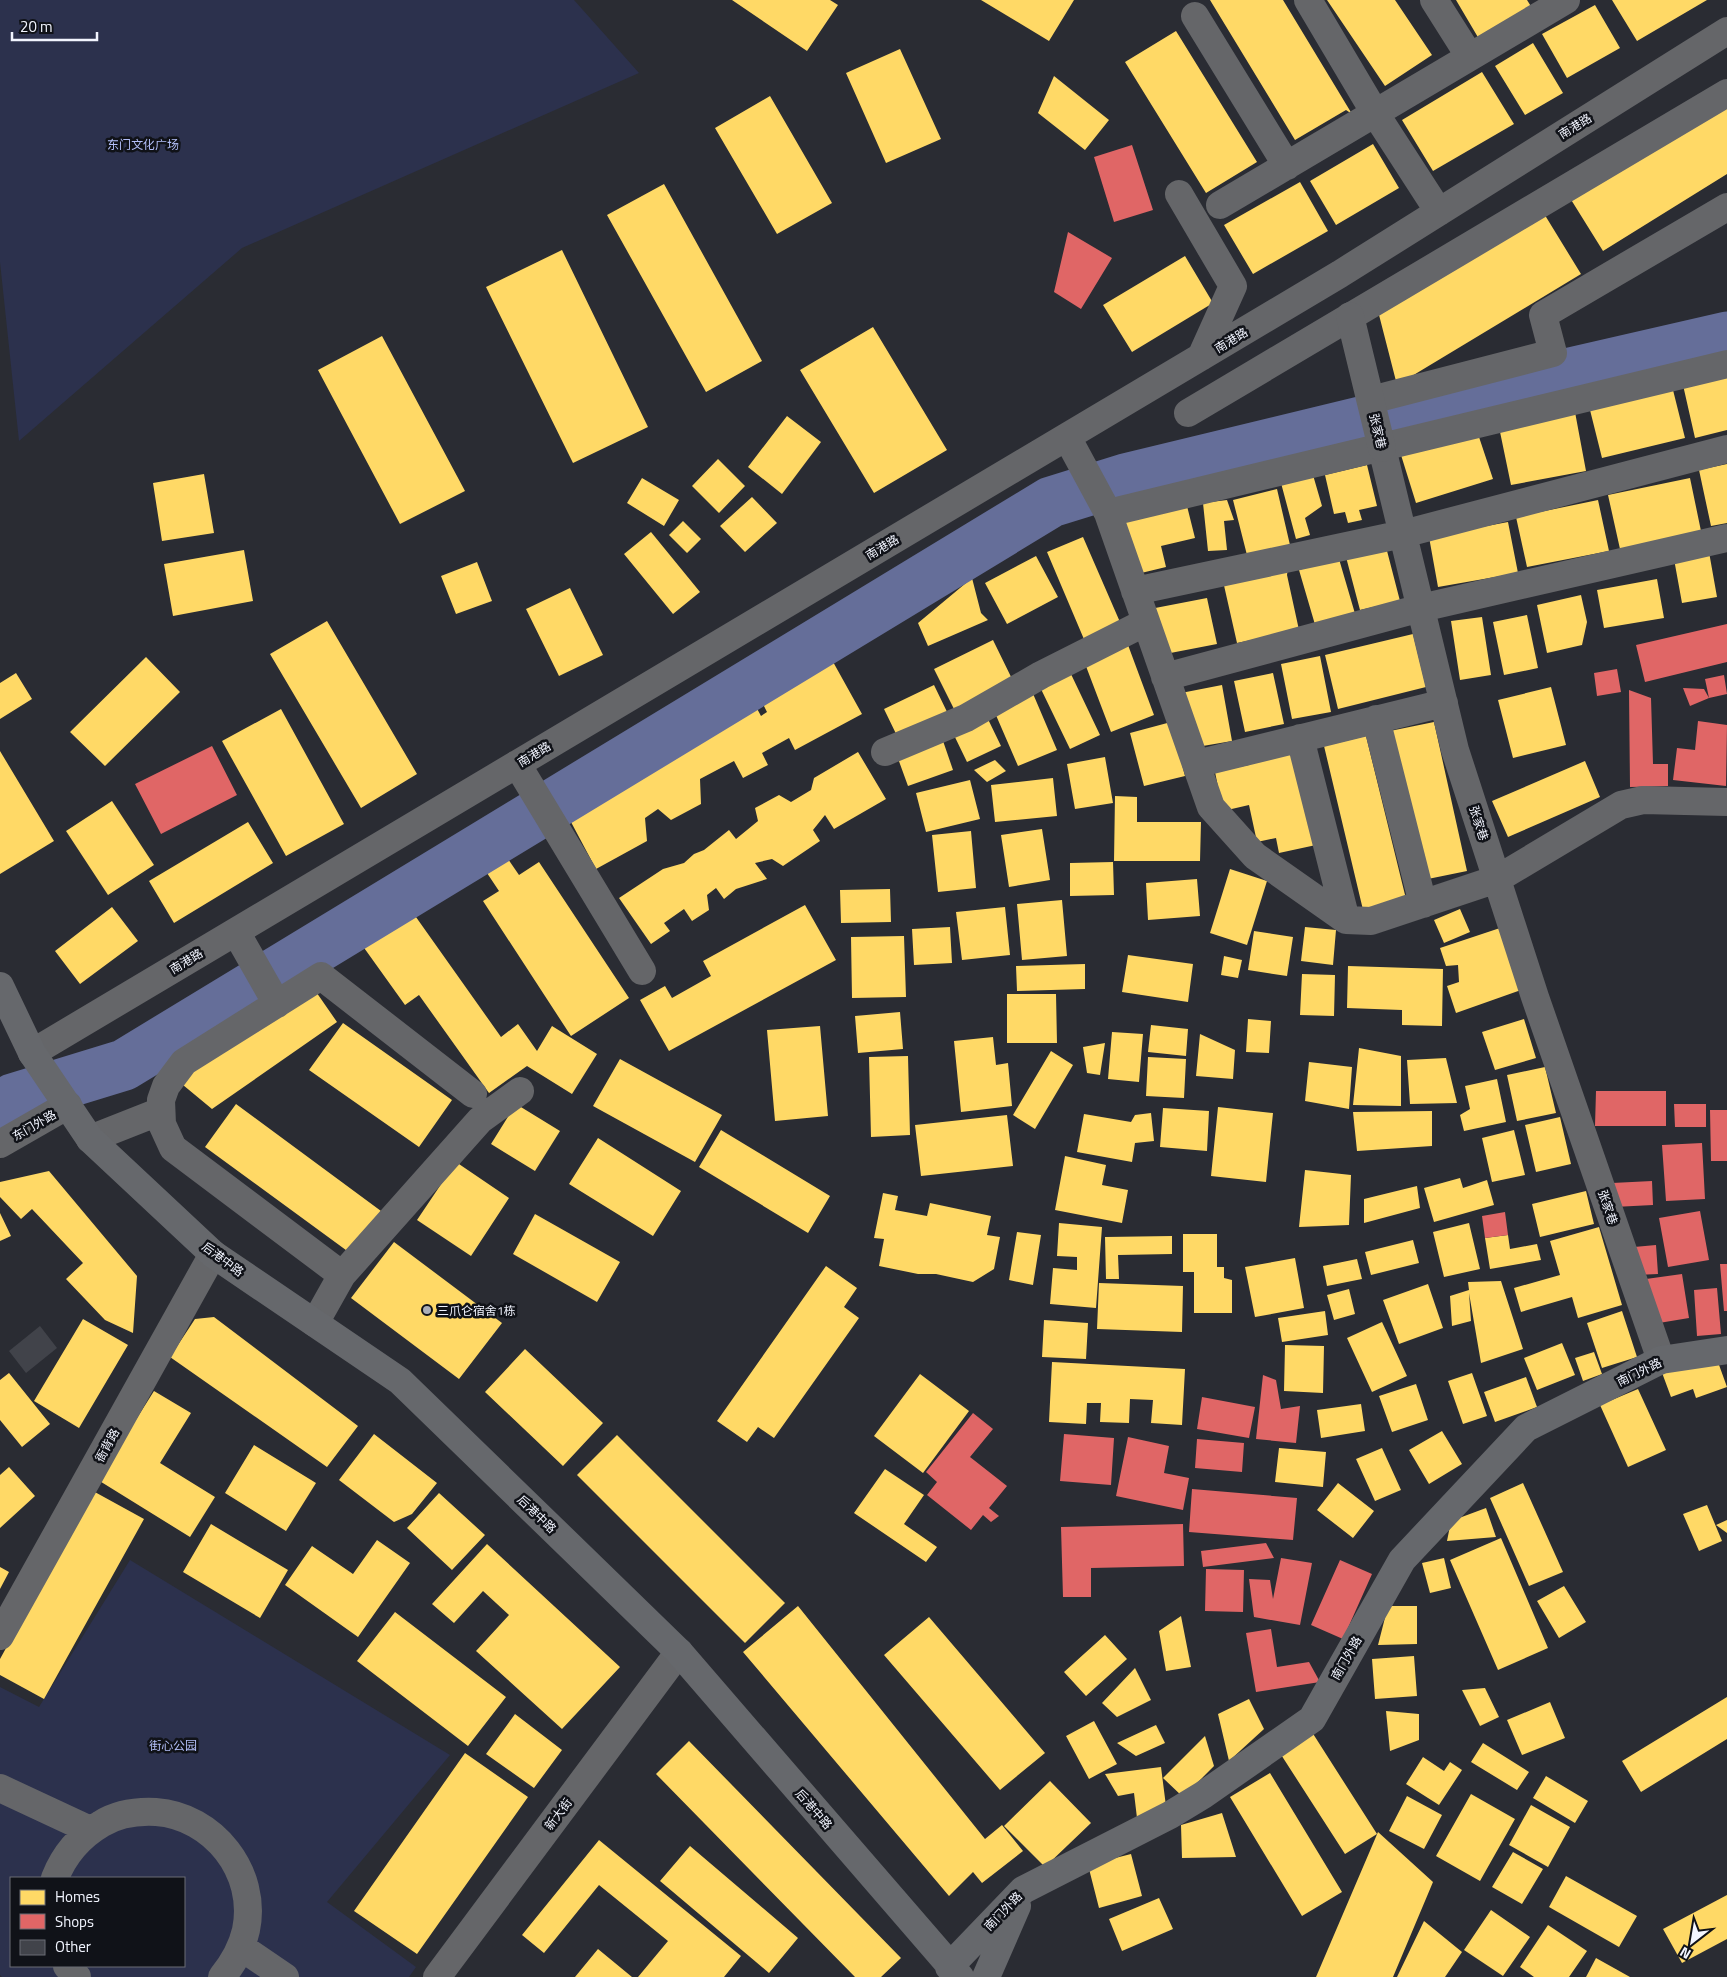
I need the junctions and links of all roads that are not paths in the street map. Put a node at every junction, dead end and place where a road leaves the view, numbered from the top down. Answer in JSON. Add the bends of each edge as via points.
{"nodes":[{"id":1,"x":1308,"y":0,"type":"edge"},
{"id":2,"x":1434,"y":0,"type":"edge"},
{"id":3,"x":1551,"y":4,"type":"edge"},
{"id":4,"x":1195,"y":16,"type":"dead end"},
{"id":5,"x":1727,"y":31,"type":"edge"},
{"id":6,"x":1470,"y":57,"type":"junction"},
{"id":7,"x":1727,"y":93,"type":"edge"},
{"id":8,"x":1375,"y":114,"type":"junction"},
{"id":9,"x":1288,"y":166,"type":"junction"},
{"id":10,"x":1179,"y":194,"type":"dead end"},
{"id":11,"x":1220,"y":205,"type":"dead end"},
{"id":12,"x":1727,"y":207,"type":"edge"},
{"id":13,"x":1439,"y":212,"type":"junction"},
{"id":14,"x":1340,"y":274,"type":"junction"},
{"id":15,"x":1201,"y":357,"type":"junction"},
{"id":16,"x":1727,"y":364,"type":"edge"},
{"id":17,"x":1370,"y":400,"type":"junction"},
{"id":18,"x":1188,"y":413,"type":"dead end"},
{"id":19,"x":1068,"y":438,"type":"junction"},
{"id":20,"x":1382,"y":448,"type":"junction"},
{"id":21,"x":1727,"y":450,"type":"edge"},
{"id":22,"x":1108,"y":513,"type":"junction"},
{"id":23,"x":1403,"y":534,"type":"junction"},
{"id":24,"x":1727,"y":538,"type":"edge"},
{"id":25,"x":1135,"y":591,"type":"junction"},
{"id":26,"x":1421,"y":608,"type":"junction"},
{"id":27,"x":1146,"y":622,"type":"junction"},
{"id":28,"x":1166,"y":677,"type":"junction"},
{"id":29,"x":1444,"y":703,"type":"junction"},
{"id":30,"x":1376,"y":719,"type":"junction"},
{"id":31,"x":1300,"y":738,"type":"junction"},
{"id":32,"x":885,"y":752,"type":"dead end"},
{"id":33,"x":1196,"y":764,"type":"junction"},
{"id":34,"x":518,"y":765,"type":"junction"},
{"id":35,"x":1727,"y":802,"type":"edge"},
{"id":36,"x":1497,"y":879,"type":"junction"},
{"id":37,"x":1423,"y":904,"type":"junction"},
{"id":38,"x":1346,"y":920,"type":"junction"},
{"id":39,"x":236,"y":933,"type":"junction"},
{"id":40,"x":642,"y":971,"type":"dead end"},
{"id":41,"x":0,"y":986,"type":"edge"},
{"id":42,"x":278,"y":1004,"type":"junction"},
{"id":43,"x":33,"y":1054,"type":"junction"},
{"id":44,"x":520,"y":1091,"type":"dead end"},
{"id":45,"x":473,"y":1094,"type":"dead end"},
{"id":46,"x":67,"y":1104,"type":"junction"},
{"id":47,"x":161,"y":1111,"type":"junction"},
{"id":48,"x":90,"y":1139,"type":"junction"},
{"id":49,"x":0,"y":1144,"type":"edge"},
{"id":50,"x":213,"y":1254,"type":"junction"},
{"id":51,"x":342,"y":1275,"type":"junction"},
{"id":52,"x":315,"y":1323,"type":"junction"},
{"id":53,"x":1727,"y":1350,"type":"edge"},
{"id":54,"x":1661,"y":1360,"type":"junction"},
{"id":55,"x":0,"y":1636,"type":"edge"},
{"id":56,"x":679,"y":1652,"type":"junction"},
{"id":57,"x":0,"y":1788,"type":"edge"},
{"id":58,"x":90,"y":1830,"type":"junction"},
{"id":59,"x":55,"y":1877,"type":"edge"},
{"id":60,"x":1023,"y":1890,"type":"junction"},
{"id":61,"x":241,"y":1947,"type":"junction"},
{"id":62,"x":68,"y":1967,"type":"edge"},
{"id":63,"x":951,"y":1974,"type":"edge"},
{"id":64,"x":77,"y":1977,"type":"edge"},
{"id":65,"x":222,"y":1977,"type":"edge"},
{"id":66,"x":285,"y":1977,"type":"edge"},
{"id":67,"x":437,"y":1977,"type":"edge"},
{"id":68,"x":986,"y":1977,"type":"edge"}],
"edges":[{"from":1,"to":8,"type":"street"},
{"from":2,"to":6,"type":"street"},
{"from":3,"to":6,"type":"street"},
{"from":4,"to":9,"type":"street"},
{"from":5,"to":13,"type":"street","name":"南港路"},
{"from":6,"to":8,"type":"street"},
{"from":7,"to":18,"type":"street"},
{"from":8,"to":9,"type":"street"},
{"from":8,"to":13,"type":"street"},
{"from":9,"to":11,"type":"street"},
{"from":10,"to":15,"type":"street","via":[[1233,286]]},
{"from":12,"to":17,"type":"street","via":[[1543,315],[1553,353]]},
{"from":13,"to":14,"type":"street","name":"南港路"},
{"from":14,"to":15,"type":"street","name":"南港路"},
{"from":14,"to":17,"type":"street","name":"张家巷","bridge":true},
{"from":15,"to":19,"type":"street","name":"南港路"},
{"from":16,"to":20,"type":"street"},
{"from":17,"to":20,"type":"street","name":"张家巷","bridge":true},
{"from":19,"to":22,"type":"street"},
{"from":19,"to":34,"type":"street","name":"南港路"},
{"from":20,"to":22,"type":"street"},
{"from":20,"to":23,"type":"street","name":"张家巷"},
{"from":21,"to":23,"type":"street"},
{"from":22,"to":25,"type":"street"},
{"from":23,"to":25,"type":"street"},
{"from":23,"to":26,"type":"street","name":"张家巷"},
{"from":24,"to":26,"type":"street"},
{"from":25,"to":27,"type":"street"},
{"from":26,"to":28,"type":"street"},
{"from":26,"to":29,"type":"street","name":"张家巷"},
{"from":27,"to":28,"type":"street"},
{"from":27,"to":32,"type":"street","via":[[1041,675],[966,718]]},
{"from":28,"to":33,"type":"street"},
{"from":29,"to":30,"type":"street"},
{"from":29,"to":36,"type":"street","name":"张家巷","via":[[1455,750]]},
{"from":30,"to":31,"type":"street"},
{"from":30,"to":37,"type":"street"},
{"from":31,"to":33,"type":"street"},
{"from":31,"to":38,"type":"street"},
{"from":33,"to":38,"type":"street","via":[[1211,807],[1255,856]]},
{"from":34,"to":39,"type":"street","name":"南港路"},
{"from":34,"to":40,"type":"street"},
{"from":35,"to":36,"type":"street","via":[[1643,800],[1622,805]]},
{"from":36,"to":37,"type":"street"},
{"from":36,"to":54,"type":"street","name":"张家巷"},
{"from":37,"to":38,"type":"street","via":[[1371,921]]},
{"from":39,"to":42,"type":"street"},
{"from":39,"to":43,"type":"street","name":"南港路"},
{"from":41,"to":43,"type":"main road","name":"后港中路"},
{"from":42,"to":45,"type":"street","via":[[322,976]]},
{"from":42,"to":47,"type":"street","via":[[184,1062],[166,1086]]},
{"from":43,"to":46,"type":"main road","name":"后港中路"},
{"from":44,"to":51,"type":"street","via":[[480,1120]]},
{"from":46,"to":48,"type":"main road","name":"后港中路"},
{"from":46,"to":49,"type":"street","name":"东门外路"},
{"from":47,"to":48,"type":"street"},
{"from":47,"to":51,"type":"street","via":[[162,1124],[173,1148]]},
{"from":48,"to":50,"type":"main road","name":"后港中路"},
{"from":50,"to":52,"type":"main road","name":"后港中路"},
{"from":50,"to":55,"type":"street","name":"衙背路"},
{"from":51,"to":52,"type":"street"},
{"from":52,"to":56,"type":"main road","name":"后港中路","via":[[400,1381]]},
{"from":53,"to":54,"type":"main road","name":"南门外路"},
{"from":54,"to":60,"type":"main road","name":"南门外路","via":[[1526,1428],[1402,1560],[1312,1719],[1170,1815]]},
{"from":56,"to":63,"type":"main road","name":"后港中路"},
{"from":56,"to":67,"type":"street","name":"新大街"},
{"from":57,"to":58,"type":"street"},
{"from":58,"to":59,"type":"street","via":[[64,1859]]},
{"from":58,"to":61,"type":"street","via":[[117,1817],[146,1812],[175,1816],[202,1827],[218,1839],[240,1872],[246,1890],[248,1910]]},
{"from":60,"to":63,"type":"main road","name":"南门外路"},
{"from":60,"to":68,"type":"main road"},
{"from":61,"to":65,"type":"street"},
{"from":61,"to":66,"type":"street"},
{"from":62,"to":64,"type":"street"}]}
